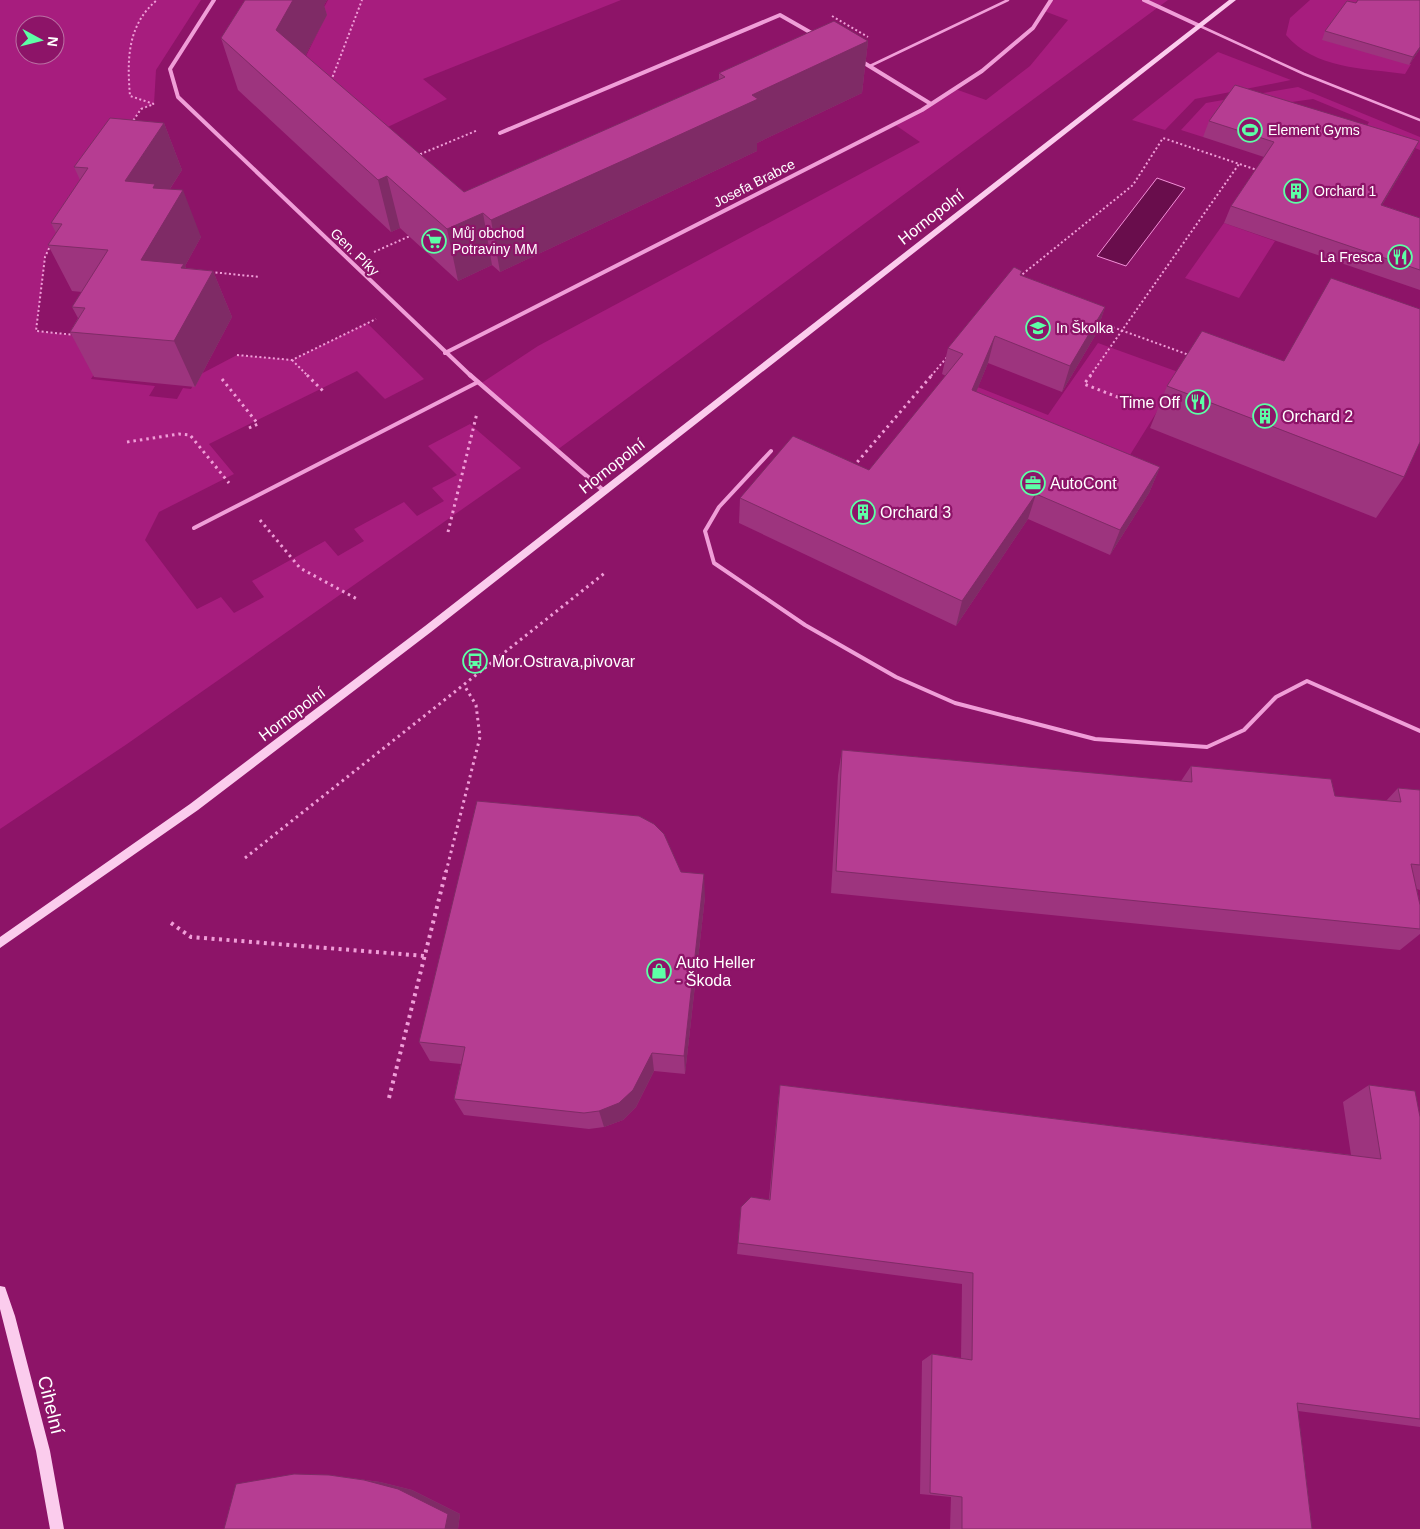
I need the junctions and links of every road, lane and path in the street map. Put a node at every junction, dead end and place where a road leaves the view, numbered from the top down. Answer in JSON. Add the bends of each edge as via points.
{"nodes":[{"id":1,"x":157,"y":0,"type":"edge"},
{"id":2,"x":214,"y":0,"type":"edge"},
{"id":3,"x":1008,"y":0,"type":"edge"},
{"id":4,"x":1051,"y":0,"type":"edge"},
{"id":5,"x":1144,"y":0,"type":"edge"},
{"id":6,"x":1233,"y":0,"type":"edge"},
{"id":7,"x":828,"y":14,"type":"dead end"},
{"id":8,"x":1200,"y":26,"type":"junction"},
{"id":9,"x":818,"y":36,"type":"edge"},
{"id":10,"x":870,"y":38,"type":"dead end"},
{"id":11,"x":855,"y":58,"type":"dead end"},
{"id":12,"x":870,"y":66,"type":"junction"},
{"id":13,"x":178,"y":97,"type":"junction"},
{"id":14,"x":154,"y":104,"type":"junction"},
{"id":15,"x":931,"y":104,"type":"junction"},
{"id":16,"x":1420,"y":120,"type":"edge"},
{"id":17,"x":130,"y":125,"type":"edge"},
{"id":18,"x":500,"y":134,"type":"dead end"},
{"id":19,"x":1239,"y":164,"type":"junction"},
{"id":20,"x":1268,"y":173,"type":"edge"},
{"id":21,"x":410,"y":236,"type":"edge"},
{"id":22,"x":53,"y":240,"type":"edge"},
{"id":23,"x":350,"y":263,"type":"junction"},
{"id":24,"x":204,"y":271,"type":"edge"},
{"id":25,"x":260,"y":277,"type":"dead end"},
{"id":26,"x":1014,"y":280,"type":"edge"},
{"id":27,"x":384,"y":316,"type":"dead end"},
{"id":28,"x":1088,"y":317,"type":"edge"},
{"id":29,"x":1123,"y":331,"type":"junction"},
{"id":30,"x":75,"y":335,"type":"edge"},
{"id":31,"x":445,"y":353,"type":"junction"},
{"id":32,"x":949,"y":354,"type":"dead end"},
{"id":33,"x":236,"y":355,"type":"dead end"},
{"id":34,"x":1192,"y":356,"type":"edge"},
{"id":35,"x":292,"y":360,"type":"junction"},
{"id":36,"x":222,"y":379,"type":"dead end"},
{"id":37,"x":478,"y":382,"type":"junction"},
{"id":38,"x":462,"y":391,"type":"junction"},
{"id":39,"x":325,"y":393,"type":"dead end"},
{"id":40,"x":1120,"y":398,"type":"dead end"},
{"id":41,"x":249,"y":428,"type":"dead end"},
{"id":42,"x":127,"y":442,"type":"dead end"},
{"id":43,"x":771,"y":451,"type":"dead end"},
{"id":44,"x":844,"y":464,"type":"edge"},
{"id":45,"x":852,"y":467,"type":"junction"},
{"id":46,"x":860,"y":471,"type":"edge"},
{"id":47,"x":604,"y":491,"type":"junction"},
{"id":48,"x":245,"y":502,"type":"junction"},
{"id":49,"x":194,"y":528,"type":"dead end"},
{"id":50,"x":448,"y":532,"type":"dead end"},
{"id":51,"x":606,"y":572,"type":"dead end"},
{"id":52,"x":357,"y":599,"type":"dead end"},
{"id":53,"x":464,"y":685,"type":"junction"},
{"id":54,"x":1420,"y":731,"type":"edge"},
{"id":55,"x":245,"y":858,"type":"dead end"},
{"id":56,"x":171,"y":923,"type":"dead end"},
{"id":57,"x":0,"y":943,"type":"edge"},
{"id":58,"x":424,"y":956,"type":"junction"},
{"id":59,"x":389,"y":1098,"type":"dead end"},
{"id":60,"x":0,"y":1292,"type":"edge"},
{"id":61,"x":58,"y":1529,"type":"edge"}],
"edges":[{"from":1,"to":14,"type":"path","via":[[150,5],[131,36],[127,68],[130,96]]},
{"from":2,"to":13,"type":"street","via":[[170,69]]},
{"from":3,"to":12,"type":"lane"},
{"from":4,"to":15,"type":"street","name":"Josefa Brabce","via":[[1032,28],[982,71]]},
{"from":5,"to":8,"type":"street"},
{"from":6,"to":8,"type":"street","name":"Hornopolní"},
{"from":7,"to":10,"type":"path"},
{"from":8,"to":16,"type":"lane","via":[[1304,74]]},
{"from":8,"to":47,"type":"street","name":"Hornopolní"},
{"from":9,"to":18,"type":"street","via":[[780,15]]},
{"from":11,"to":12,"type":"street"},
{"from":12,"to":15,"type":"street"},
{"from":13,"to":14,"type":"path"},
{"from":13,"to":23,"type":"street","name":"Gen. Píky"},
{"from":14,"to":17,"type":"path","via":[[141,109]]},
{"from":15,"to":31,"type":"street","name":"Josefa Brabce"},
{"from":19,"to":20,"type":"path"},
{"from":19,"to":26,"type":"path","via":[[1163,138],[1133,185]]},
{"from":19,"to":29,"type":"path"},
{"from":21,"to":23,"type":"path"},
{"from":22,"to":30,"type":"path","via":[[45,257],[36,331]]},
{"from":23,"to":31,"type":"street","name":"Gen. Píky"},
{"from":24,"to":25,"type":"path"},
{"from":27,"to":35,"type":"path"},
{"from":28,"to":29,"type":"path"},
{"from":29,"to":34,"type":"path"},
{"from":29,"to":40,"type":"path","via":[[1084,384]]},
{"from":31,"to":37,"type":"street","name":"Gen. Píky"},
{"from":32,"to":45,"type":"path"},
{"from":33,"to":35,"type":"path"},
{"from":35,"to":39,"type":"path"},
{"from":36,"to":41,"type":"path","via":[[258,424]]},
{"from":37,"to":38,"type":"lane"},
{"from":37,"to":47,"type":"street","name":"Gen. Píky"},
{"from":38,"to":48,"type":"lane"},
{"from":38,"to":50,"type":"path","via":[[478,408]]},
{"from":42,"to":48,"type":"path","via":[[190,435]]},
{"from":43,"to":54,"type":"lane","via":[[719,507],[705,531],[714,563],[805,625],[896,677],[955,703],[1096,739],[1207,747],[1244,730],[1276,697],[1307,681]]},
{"from":44,"to":45,"type":"path"},
{"from":45,"to":46,"type":"path"},
{"from":47,"to":57,"type":"street","name":"Hornopolní","via":[[194,807]]},
{"from":48,"to":49,"type":"lane"},
{"from":48,"to":52,"type":"path","via":[[300,568]]},
{"from":51,"to":53,"type":"path"},
{"from":53,"to":55,"type":"path"},
{"from":53,"to":58,"type":"path","via":[[476,705],[480,737]]},
{"from":56,"to":58,"type":"path","via":[[191,937]]},
{"from":58,"to":59,"type":"path"},
{"from":60,"to":61,"type":"street","name":"Cihelní","via":[[10,1316],[44,1451]]}]}
